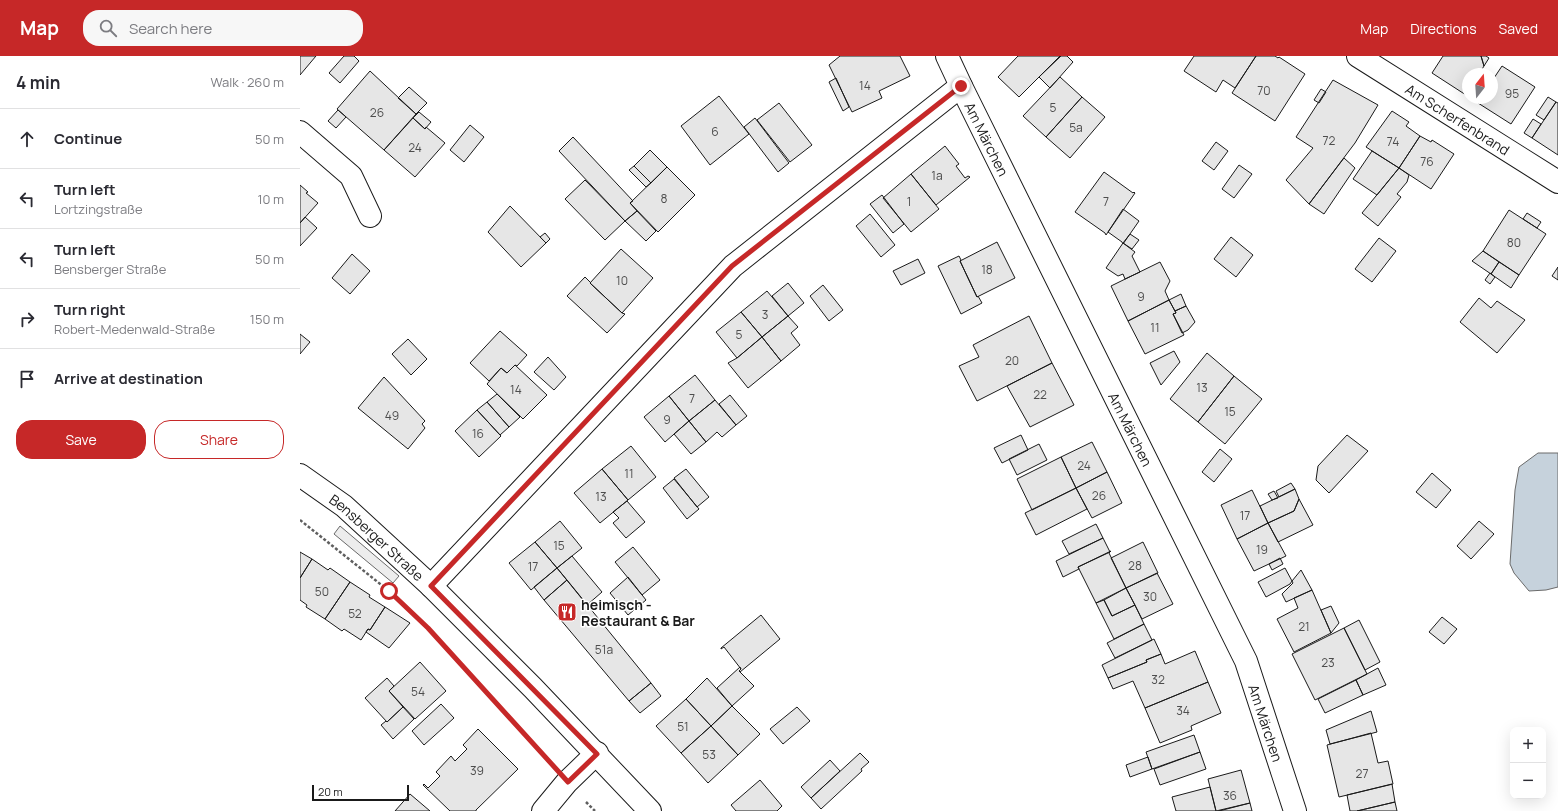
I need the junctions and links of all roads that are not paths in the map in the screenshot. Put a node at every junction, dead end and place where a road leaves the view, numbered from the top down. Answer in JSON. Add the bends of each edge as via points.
{"nodes":[{"id":1,"x":948,"y":56,"type":"edge"},
{"id":2,"x":1358,"y":56,"type":"edge"},
{"id":3,"x":961,"y":86,"type":"junction"},
{"id":4,"x":300,"y":132,"type":"edge"},
{"id":5,"x":1558,"y":182,"type":"edge"},
{"id":6,"x":370,"y":216,"type":"dead end"},
{"id":7,"x":300,"y":475,"type":"edge"},
{"id":8,"x":431,"y":586,"type":"junction"},
{"id":9,"x":597,"y":754,"type":"junction"},
{"id":10,"x":543,"y":811,"type":"edge"},
{"id":11,"x":650,"y":811,"type":"edge"},
{"id":12,"x":1295,"y":811,"type":"edge"}],
"edges":[{"from":1,"to":3,"type":"street","name":"Am Märchen"},
{"from":2,"to":5,"type":"street","name":"Am Scherfenbrand"},
{"from":3,"to":8,"type":"street","via":[[732,266]]},
{"from":3,"to":12,"type":"street","name":"Am Märchen","via":[[1246,661]]},
{"from":4,"to":6,"type":"street","via":[[351,176]]},
{"from":7,"to":8,"type":"street","name":"Bensberger Straße","via":[[344,506]]},
{"from":8,"to":9,"type":"street","name":"Bensberger Straße"},
{"from":9,"to":10,"type":"street"},
{"from":9,"to":11,"type":"street","name":"Bensberger Straße"}]}
